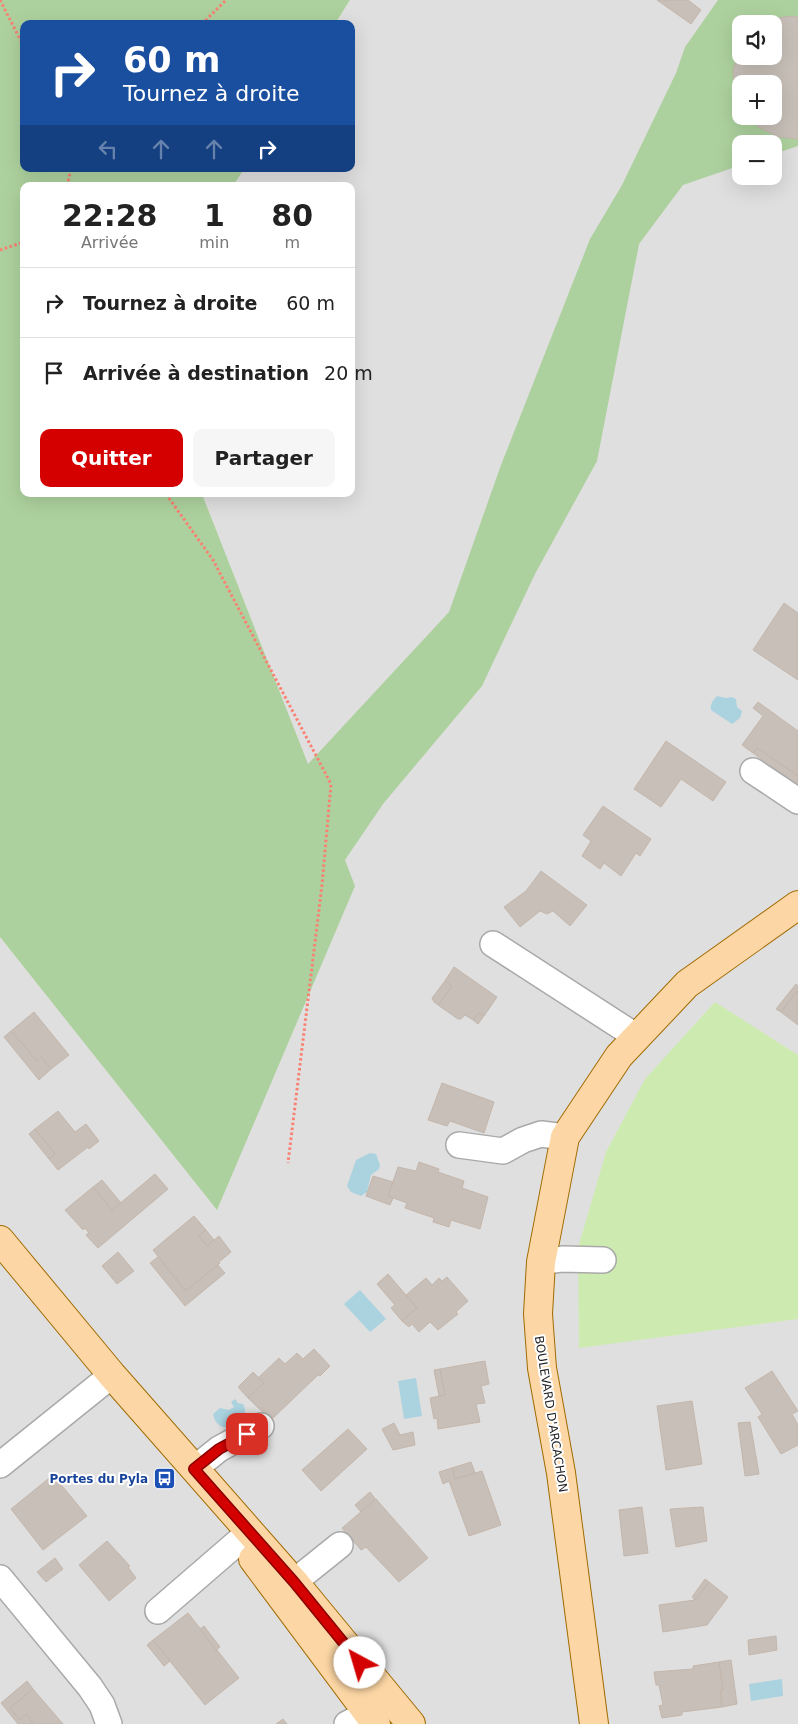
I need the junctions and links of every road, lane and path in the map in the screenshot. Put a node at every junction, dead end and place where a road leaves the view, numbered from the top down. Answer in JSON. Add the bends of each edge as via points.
{"nodes":[{"id":1,"x":0,"y":0,"type":"edge"},
{"id":2,"x":226,"y":0,"type":"edge"},
{"id":3,"x":206,"y":20,"type":"edge"},
{"id":4,"x":20,"y":38,"type":"edge"},
{"id":5,"x":20,"y":243,"type":"edge"},
{"id":6,"x":0,"y":250,"type":"edge"},
{"id":7,"x":168,"y":497,"type":"edge"},
{"id":8,"x":753,"y":771,"type":"dead end"},
{"id":9,"x":798,"y":801,"type":"edge"},
{"id":10,"x":798,"y":905,"type":"edge"},
{"id":11,"x":493,"y":944,"type":"dead end"},
{"id":12,"x":637,"y":1037,"type":"junction"},
{"id":13,"x":566,"y":1137,"type":"junction"},
{"id":14,"x":459,"y":1145,"type":"dead end"},
{"id":15,"x":288,"y":1162,"type":"dead end"},
{"id":16,"x":0,"y":1240,"type":"edge"},
{"id":17,"x":603,"y":1260,"type":"dead end"},
{"id":18,"x":541,"y":1262,"type":"junction"},
{"id":19,"x":120,"y":1384,"type":"junction"},
{"id":20,"x":261,"y":1426,"type":"dead end"},
{"id":21,"x":0,"y":1465,"type":"edge"},
{"id":22,"x":194,"y":1469,"type":"junction"},
{"id":23,"x":239,"y":1541,"type":"junction"},
{"id":24,"x":340,"y":1545,"type":"dead end"},
{"id":25,"x":0,"y":1578,"type":"edge"},
{"id":26,"x":286,"y":1588,"type":"junction"},
{"id":27,"x":158,"y":1610,"type":"dead end"},
{"id":28,"x":364,"y":1720,"type":"edge"},
{"id":29,"x":109,"y":1724,"type":"edge"},
{"id":30,"x":410,"y":1724,"type":"edge"},
{"id":31,"x":594,"y":1724,"type":"edge"}],
"edges":[{"from":1,"to":4,"type":"path"},
{"from":2,"to":3,"type":"path"},
{"from":5,"to":6,"type":"path"},
{"from":7,"to":15,"type":"path","via":[[213,560],[331,784]]},
{"from":8,"to":9,"type":"street"},
{"from":10,"to":12,"type":"main road","name":"BOULEVARD D'ARCACHON","via":[[687,984]]},
{"from":11,"to":12,"type":"street"},
{"from":12,"to":13,"type":"main road","name":"BOULEVARD D'ARCACHON","via":[[619,1056]]},
{"from":13,"to":14,"type":"street","via":[[541,1134],[503,1151]]},
{"from":13,"to":18,"type":"main road","name":"BOULEVARD D'ARCACHON"},
{"from":16,"to":19,"type":"main road"},
{"from":17,"to":18,"type":"street"},
{"from":18,"to":31,"type":"main road","name":"BOULEVARD D'ARCACHON","via":[[538,1314],[542,1368],[561,1472]]},
{"from":19,"to":21,"type":"street"},
{"from":19,"to":22,"type":"main road"},
{"from":19,"to":23,"type":"main road"},
{"from":20,"to":22,"type":"street","via":[[219,1449]]},
{"from":22,"to":26,"type":"main road"},
{"from":23,"to":26,"type":"main road"},
{"from":23,"to":27,"type":"street"},
{"from":24,"to":26,"type":"street"},
{"from":25,"to":29,"type":"street","via":[[90,1686]]},
{"from":26,"to":28,"type":"main road"},
{"from":26,"to":30,"type":"main road"}]}
